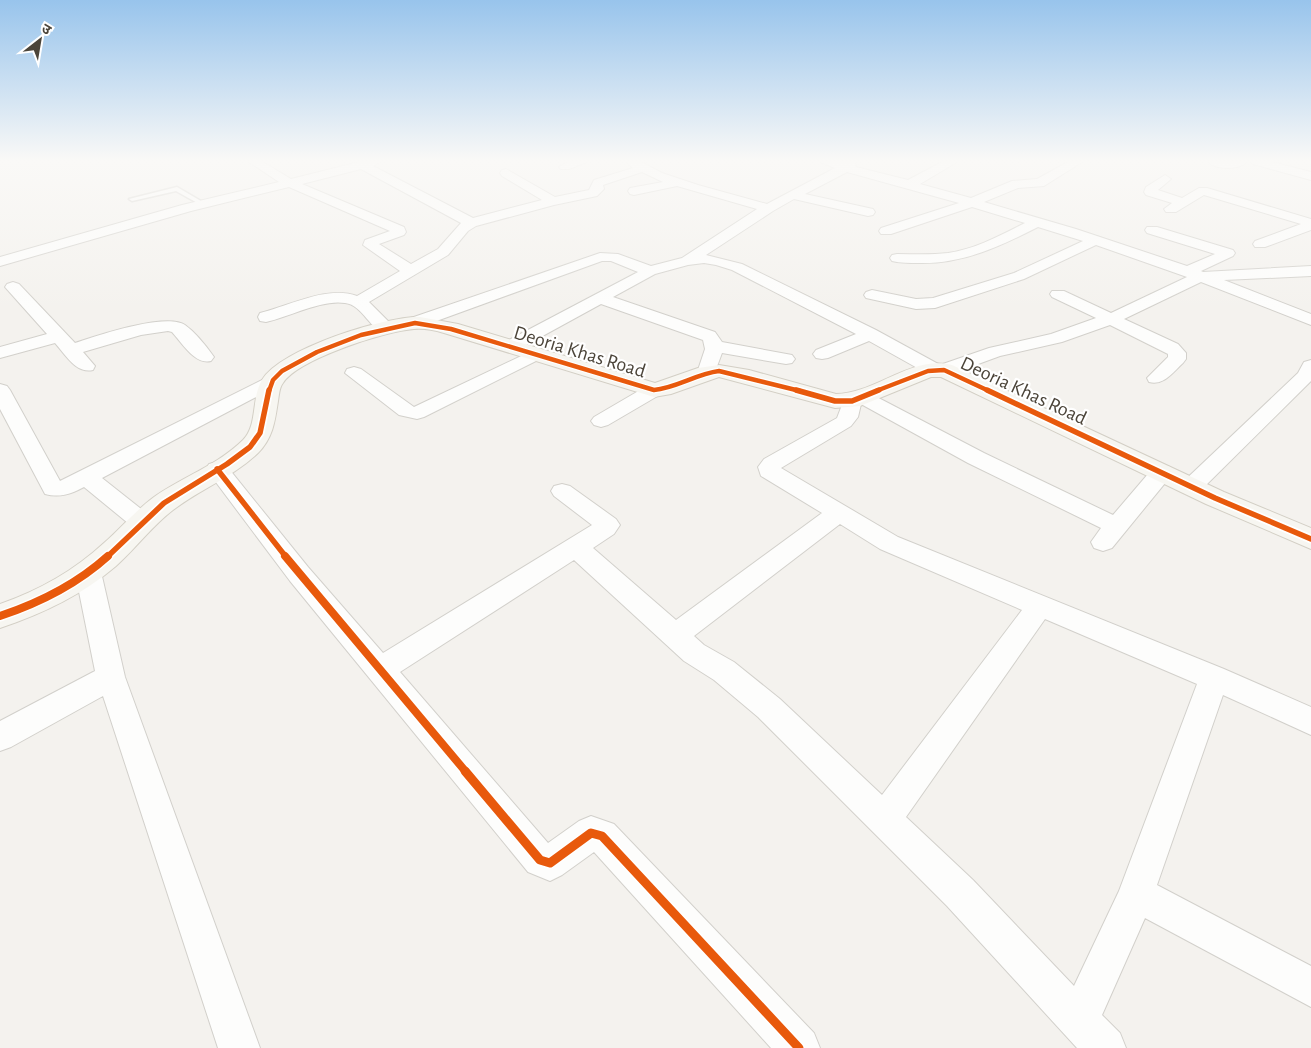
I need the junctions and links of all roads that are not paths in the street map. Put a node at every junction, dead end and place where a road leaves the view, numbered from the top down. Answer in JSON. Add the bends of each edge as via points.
{"nodes":[{"id":1,"x":179,"y":211,"type":"edge"},
{"id":2,"x":356,"y":211,"type":"edge"},
{"id":3,"x":449,"y":211,"type":"edge"},
{"id":4,"x":514,"y":211,"type":"edge"},
{"id":5,"x":764,"y":211,"type":"edge"},
{"id":6,"x":863,"y":211,"type":"edge"},
{"id":7,"x":945,"y":211,"type":"edge"},
{"id":8,"x":998,"y":211,"type":"edge"},
{"id":9,"x":1268,"y":211,"type":"edge"},
{"id":10,"x":868,"y":212,"type":"dead end"},
{"id":11,"x":1037,"y":222,"type":"junction"},
{"id":12,"x":471,"y":223,"type":"junction"},
{"id":13,"x":1311,"y":224,"type":"edge"},
{"id":14,"x":886,"y":230,"type":"dead end"},
{"id":15,"x":1152,"y":230,"type":"dead end"},
{"id":16,"x":1094,"y":241,"type":"junction"},
{"id":17,"x":1260,"y":244,"type":"dead end"},
{"id":18,"x":897,"y":258,"type":"dead end"},
{"id":19,"x":687,"y":261,"type":"junction"},
{"id":20,"x":0,"y":262,"type":"edge"},
{"id":21,"x":1311,"y":270,"type":"edge"},
{"id":22,"x":411,"y":271,"type":"junction"},
{"id":23,"x":650,"y":271,"type":"junction"},
{"id":24,"x":1193,"y":274,"type":"junction"},
{"id":25,"x":13,"y":287,"type":"dead end"},
{"id":26,"x":1058,"y":294,"type":"dead end"},
{"id":27,"x":872,"y":295,"type":"dead end"},
{"id":28,"x":600,"y":298,"type":"junction"},
{"id":29,"x":358,"y":302,"type":"junction"},
{"id":30,"x":266,"y":317,"type":"dead end"},
{"id":31,"x":1111,"y":319,"type":"junction"},
{"id":32,"x":1311,"y":320,"type":"edge"},
{"id":33,"x":414,"y":323,"type":"junction"},
{"id":34,"x":386,"y":328,"type":"junction"},
{"id":35,"x":870,"y":334,"type":"junction"},
{"id":36,"x":58,"y":336,"type":"junction"},
{"id":37,"x":511,"y":346,"type":"junction"},
{"id":38,"x":715,"y":346,"type":"junction"},
{"id":39,"x":71,"y":350,"type":"junction"},
{"id":40,"x":0,"y":354,"type":"edge"},
{"id":41,"x":536,"y":354,"type":"junction"},
{"id":42,"x":822,"y":354,"type":"dead end"},
{"id":43,"x":205,"y":357,"type":"dead end"},
{"id":44,"x":786,"y":360,"type":"dead end"},
{"id":45,"x":86,"y":366,"type":"dead end"},
{"id":46,"x":1311,"y":366,"type":"edge"},
{"id":47,"x":939,"y":370,"type":"junction"},
{"id":48,"x":354,"y":373,"type":"dead end"},
{"id":49,"x":706,"y":373,"type":"junction"},
{"id":50,"x":1156,"y":378,"type":"dead end"},
{"id":51,"x":272,"y":381,"type":"junction"},
{"id":52,"x":0,"y":390,"type":"edge"},
{"id":53,"x":654,"y":390,"type":"junction"},
{"id":54,"x":857,"y":399,"type":"junction"},
{"id":55,"x":6,"y":415,"type":"edge"},
{"id":56,"x":601,"y":422,"type":"dead end"},
{"id":57,"x":217,"y":469,"type":"junction"},
{"id":58,"x":1162,"y":472,"type":"junction"},
{"id":59,"x":86,"y":477,"type":"junction"},
{"id":60,"x":1192,"y":486,"type":"junction"},
{"id":61,"x":562,"y":491,"type":"dead end"},
{"id":62,"x":839,"y":512,"type":"junction"},
{"id":63,"x":142,"y":522,"type":"junction"},
{"id":64,"x":1311,"y":538,"type":"edge"},
{"id":65,"x":576,"y":547,"type":"junction"},
{"id":66,"x":88,"y":572,"type":"junction"},
{"id":67,"x":1040,"y":606,"type":"junction"},
{"id":68,"x":0,"y":616,"type":"edge"},
{"id":69,"x":675,"y":636,"type":"junction"},
{"id":70,"x":380,"y":670,"type":"junction"},
{"id":71,"x":112,"y":677,"type":"junction"},
{"id":72,"x":1214,"y":678,"type":"junction"},
{"id":73,"x":1311,"y":721,"type":"edge"},
{"id":74,"x":0,"y":737,"type":"edge"},
{"id":75,"x":885,"y":818,"type":"junction"},
{"id":76,"x":1136,"y":894,"type":"junction"},
{"id":77,"x":1311,"y":987,"type":"edge"},
{"id":78,"x":1079,"y":1020,"type":"junction"},
{"id":79,"x":239,"y":1048,"type":"edge"},
{"id":80,"x":799,"y":1048,"type":"edge"},
{"id":81,"x":1105,"y":1048,"type":"edge"}],
"edges":[{"from":1,"to":20,"type":"street"},
{"from":2,"to":22,"type":"street","via":[[399,230],[374,240],[370,245]]},
{"from":3,"to":12,"type":"street"},
{"from":4,"to":12,"type":"street"},
{"from":5,"to":19,"type":"street"},
{"from":6,"to":10,"type":"street"},
{"from":7,"to":14,"type":"street"},
{"from":8,"to":11,"type":"street"},
{"from":9,"to":13,"type":"street"},
{"from":11,"to":16,"type":"street"},
{"from":11,"to":18,"type":"street","via":[[966,254],[943,258]]},
{"from":12,"to":22,"type":"street","via":[[443,252]]},
{"from":13,"to":17,"type":"street"},
{"from":15,"to":24,"type":"street","via":[[1228,253]]},
{"from":16,"to":24,"type":"street"},
{"from":16,"to":27,"type":"street","via":[[1019,276],[935,303],[916,304]]},
{"from":19,"to":23,"type":"street"},
{"from":19,"to":35,"type":"street","via":[[718,261],[737,267]]},
{"from":21,"to":24,"type":"street"},
{"from":22,"to":29,"type":"street"},
{"from":23,"to":28,"type":"street"},
{"from":23,"to":33,"type":"street","via":[[613,257],[600,257]]},
{"from":24,"to":31,"type":"street"},
{"from":24,"to":32,"type":"street"},
{"from":25,"to":36,"type":"street"},
{"from":26,"to":31,"type":"street"},
{"from":28,"to":37,"type":"street"},
{"from":28,"to":38,"type":"street","via":[[702,333],[714,341]]},
{"from":29,"to":30,"type":"street","via":[[334,298]]},
{"from":29,"to":34,"type":"street"},
{"from":31,"to":47,"type":"street","via":[[1056,338],[995,352]]},
{"from":31,"to":50,"type":"street","via":[[1177,353],[1177,358]]},
{"from":33,"to":34,"type":"street","name":"Deoria Khas Road"},
{"from":33,"to":37,"type":"street","name":"Deoria Khas Road","via":[[456,330]]},
{"from":34,"to":51,"type":"street","name":"Deoria Khas Road","via":[[308,356],[282,370]]},
{"from":35,"to":42,"type":"street"},
{"from":35,"to":47,"type":"street"},
{"from":36,"to":39,"type":"street"},
{"from":36,"to":40,"type":"street"},
{"from":37,"to":41,"type":"street","name":"Deoria Khas Road"},
{"from":38,"to":44,"type":"street"},
{"from":38,"to":49,"type":"street"},
{"from":39,"to":43,"type":"street","via":[[142,330],[172,326],[178,328]]},
{"from":39,"to":45,"type":"street"},
{"from":41,"to":48,"type":"street","via":[[417,413],[406,411]]},
{"from":41,"to":53,"type":"street","name":"Deoria Khas Road"},
{"from":46,"to":60,"type":"street","via":[[1305,376]]},
{"from":47,"to":54,"type":"street","name":"Deoria Khas Road"},
{"from":47,"to":58,"type":"street","name":"Deoria Khas Road"},
{"from":49,"to":53,"type":"street","name":"Deoria Khas Road"},
{"from":49,"to":54,"type":"street","name":"Deoria Khas Road","via":[[730,372],[835,401]]},
{"from":51,"to":57,"type":"street","via":[[258,438],[243,453]]},
{"from":51,"to":59,"type":"street"},
{"from":52,"to":55,"type":"street"},
{"from":53,"to":56,"type":"street"},
{"from":54,"to":58,"type":"street","via":[[976,458],[1110,534]]},
{"from":54,"to":62,"type":"street","via":[[844,422],[769,467],[773,474]]},
{"from":55,"to":59,"type":"street","via":[[53,489],[64,488]]},
{"from":57,"to":63,"type":"street"},
{"from":57,"to":70,"type":"street"},
{"from":58,"to":60,"type":"street","name":"Deoria Khas Road"},
{"from":59,"to":63,"type":"street"},
{"from":60,"to":64,"type":"street","name":"Deoria Khas Road"},
{"from":61,"to":65,"type":"street","via":[[608,525]]},
{"from":62,"to":67,"type":"street","via":[[890,544]]},
{"from":62,"to":69,"type":"street"},
{"from":63,"to":66,"type":"street"},
{"from":65,"to":69,"type":"street"},
{"from":65,"to":70,"type":"street"},
{"from":66,"to":68,"type":"street","via":[[78,580]]},
{"from":66,"to":71,"type":"street"},
{"from":67,"to":72,"type":"street"},
{"from":67,"to":75,"type":"street"},
{"from":69,"to":75,"type":"street","via":[[769,708]]},
{"from":70,"to":80,"type":"street","via":[[540,860],[550,863],[591,833],[602,836]]},
{"from":71,"to":74,"type":"street"},
{"from":71,"to":79,"type":"street"},
{"from":72,"to":73,"type":"street"},
{"from":72,"to":76,"type":"street"},
{"from":75,"to":78,"type":"street"},
{"from":76,"to":77,"type":"street"},
{"from":76,"to":78,"type":"street"},
{"from":78,"to":81,"type":"street"}]}
